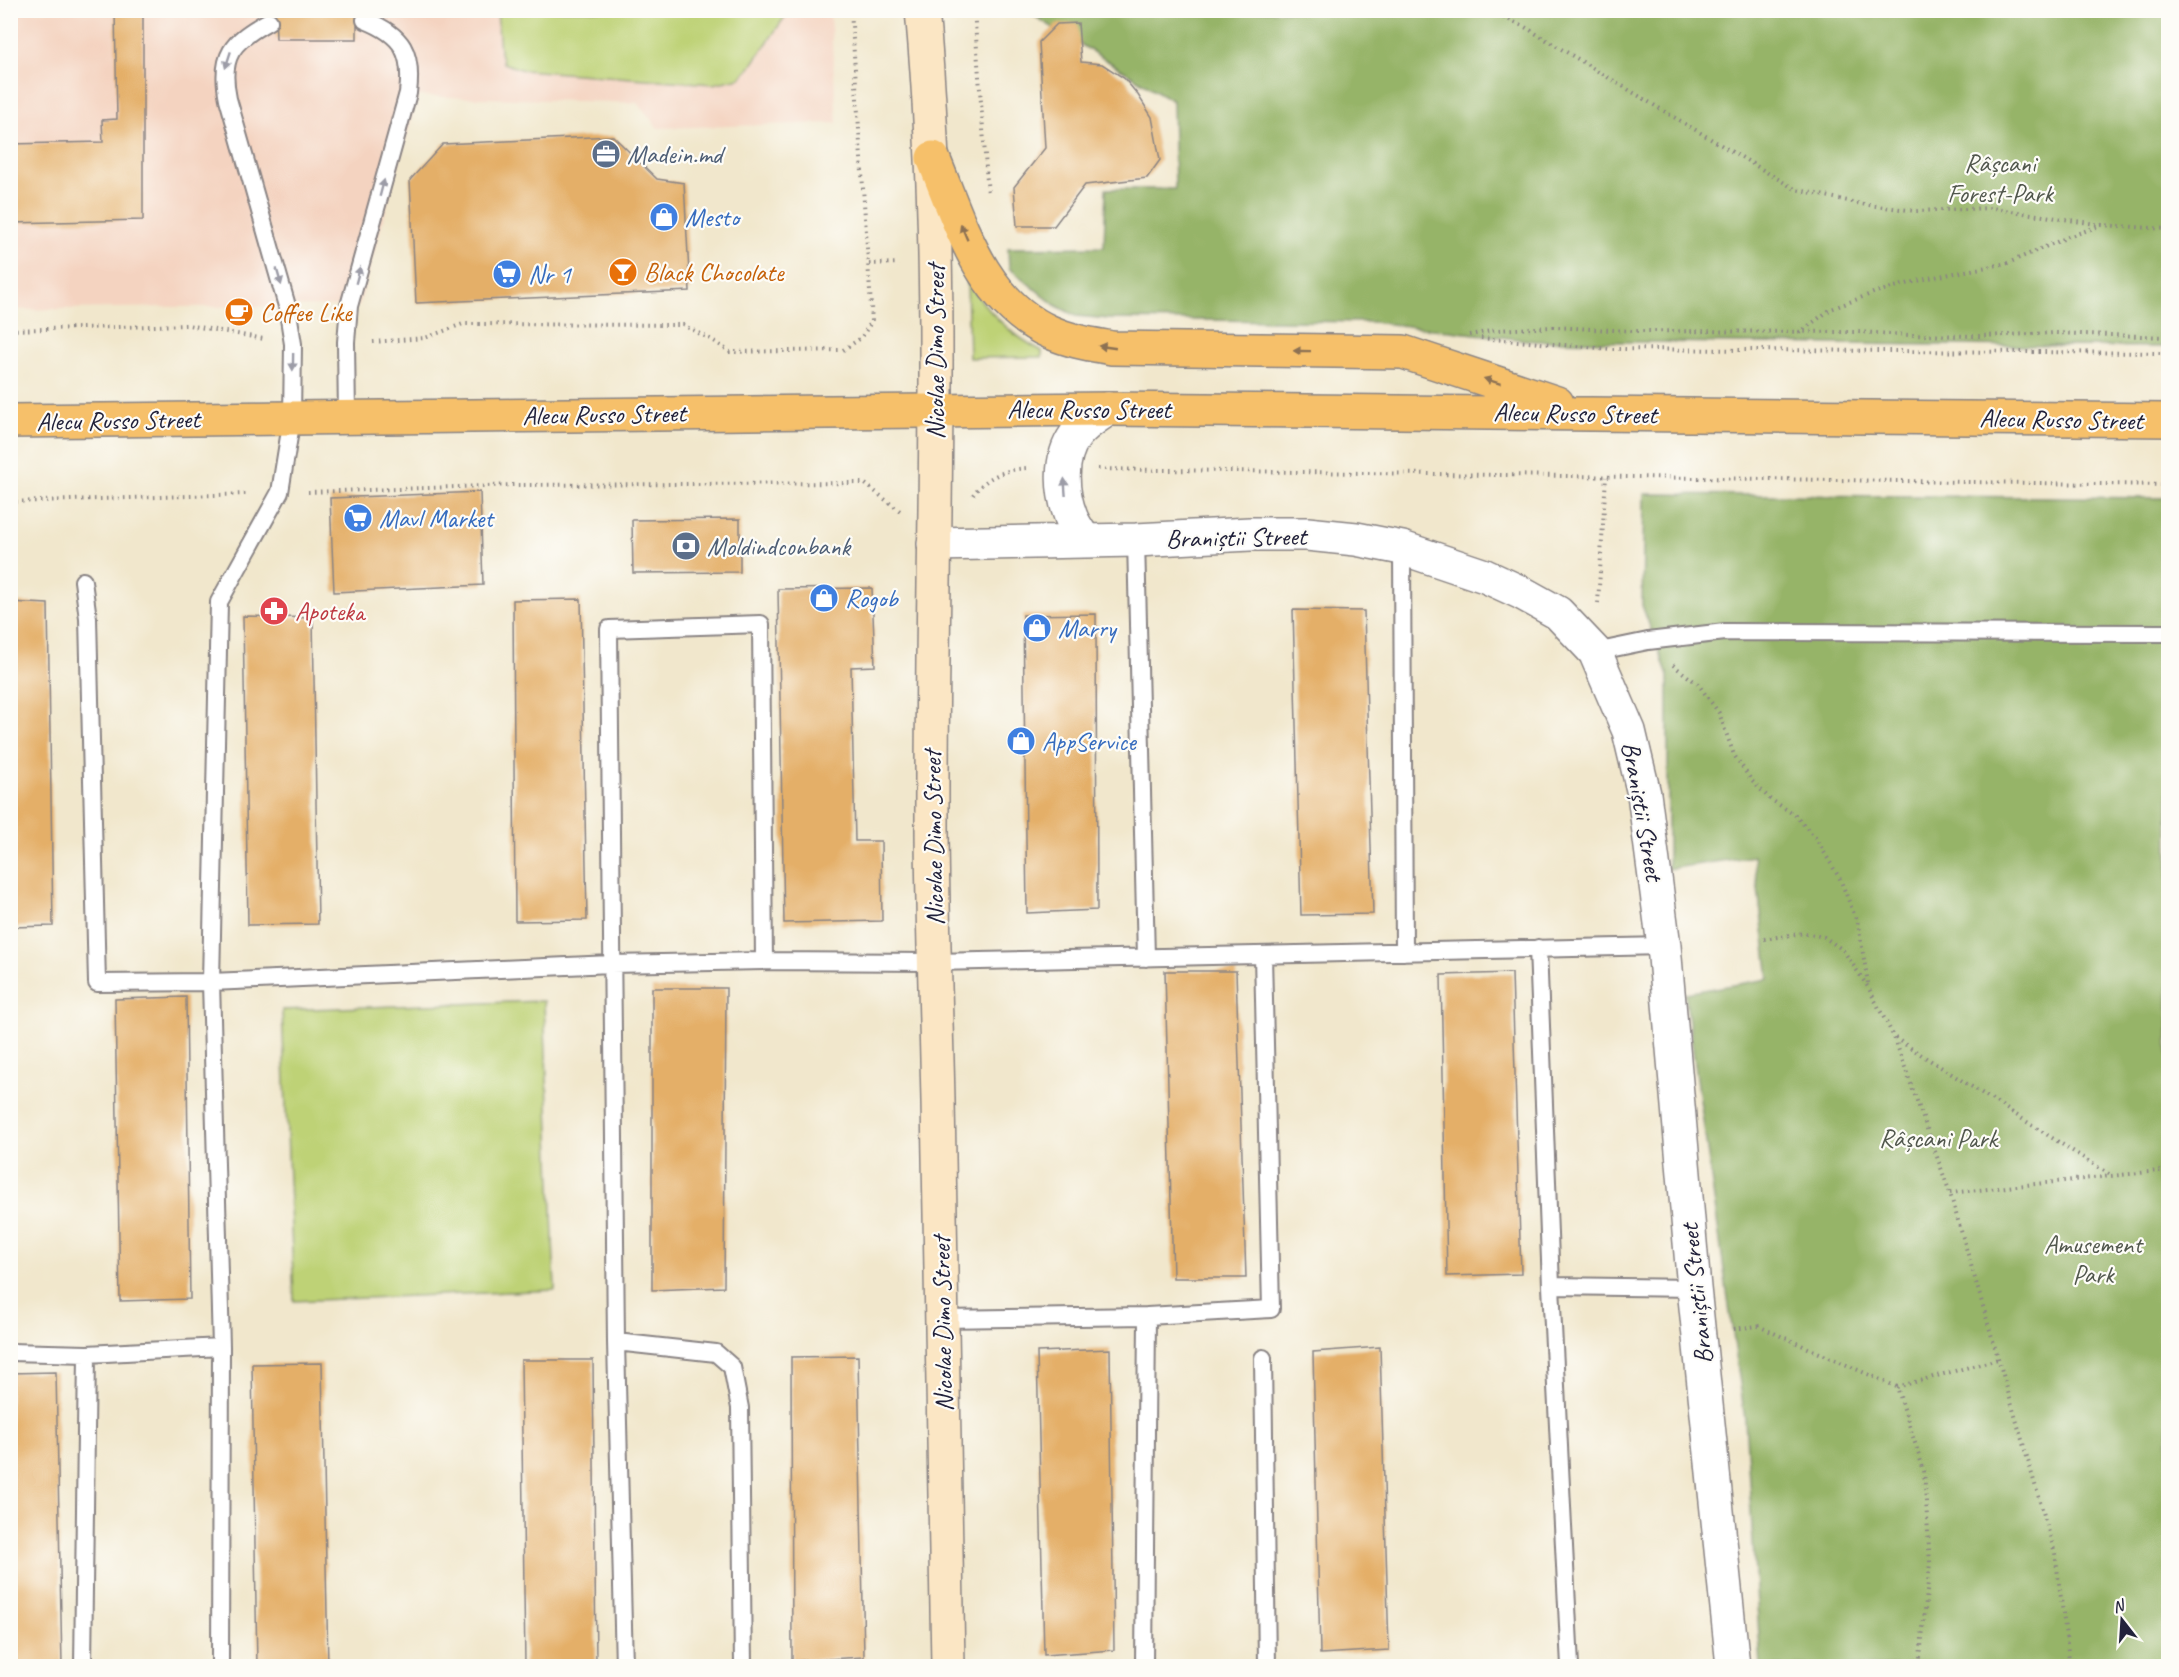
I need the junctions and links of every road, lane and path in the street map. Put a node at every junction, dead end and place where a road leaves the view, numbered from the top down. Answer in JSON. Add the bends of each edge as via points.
{"nodes":[{"id":1,"x":851,"y":10,"type":"edge"},
{"id":2,"x":922,"y":10,"type":"edge"},
{"id":3,"x":974,"y":10,"type":"edge"},
{"id":4,"x":1487,"y":10,"type":"edge"},
{"id":5,"x":364,"y":20,"type":"dead end"},
{"id":6,"x":269,"y":21,"type":"dead end"},
{"id":7,"x":933,"y":159,"type":"junction"},
{"id":8,"x":989,"y":197,"type":"dead end"},
{"id":9,"x":2102,"y":225,"type":"junction"},
{"id":10,"x":2169,"y":229,"type":"edge"},
{"id":11,"x":10,"y":330,"type":"edge"},
{"id":12,"x":1799,"y":333,"type":"junction"},
{"id":13,"x":2169,"y":337,"type":"edge"},
{"id":14,"x":346,"y":342,"type":"junction"},
{"id":15,"x":293,"y":344,"type":"junction"},
{"id":16,"x":2169,"y":353,"type":"edge"},
{"id":17,"x":1108,"y":409,"type":"junction"},
{"id":18,"x":937,"y":410,"type":"junction"},
{"id":19,"x":1587,"y":413,"type":"junction"},
{"id":20,"x":346,"y":417,"type":"junction"},
{"id":21,"x":292,"y":418,"type":"junction"},
{"id":22,"x":2169,"y":420,"type":"edge"},
{"id":23,"x":10,"y":421,"type":"edge"},
{"id":24,"x":1606,"y":477,"type":"dead end"},
{"id":25,"x":1136,"y":540,"type":"junction"},
{"id":26,"x":1085,"y":541,"type":"junction"},
{"id":27,"x":933,"y":544,"type":"junction"},
{"id":28,"x":1402,"y":548,"type":"junction"},
{"id":29,"x":84,"y":581,"type":"dead end"},
{"id":30,"x":2169,"y":633,"type":"edge"},
{"id":31,"x":1647,"y":642,"type":"junction"},
{"id":32,"x":1595,"y":651,"type":"junction"},
{"id":33,"x":1764,"y":939,"type":"dead end"},
{"id":34,"x":1664,"y":946,"type":"junction"},
{"id":35,"x":1538,"y":948,"type":"junction"},
{"id":36,"x":1404,"y":952,"type":"junction"},
{"id":37,"x":1263,"y":955,"type":"junction"},
{"id":38,"x":1146,"y":958,"type":"junction"},
{"id":39,"x":764,"y":961,"type":"junction"},
{"id":40,"x":935,"y":962,"type":"junction"},
{"id":41,"x":611,"y":964,"type":"junction"},
{"id":42,"x":211,"y":982,"type":"junction"},
{"id":43,"x":1868,"y":987,"type":"junction"},
{"id":44,"x":1894,"y":1037,"type":"junction"},
{"id":45,"x":2169,"y":1170,"type":"edge"},
{"id":46,"x":2112,"y":1176,"type":"junction"},
{"id":47,"x":1950,"y":1193,"type":"junction"},
{"id":48,"x":1551,"y":1286,"type":"junction"},
{"id":49,"x":1694,"y":1288,"type":"junction"},
{"id":50,"x":1147,"y":1316,"type":"junction"},
{"id":51,"x":942,"y":1319,"type":"junction"},
{"id":52,"x":1758,"y":1326,"type":"dead end"},
{"id":53,"x":616,"y":1342,"type":"junction"},
{"id":54,"x":221,"y":1347,"type":"junction"},
{"id":55,"x":10,"y":1352,"type":"edge"},
{"id":56,"x":87,"y":1354,"type":"junction"},
{"id":57,"x":1263,"y":1358,"type":"dead end"},
{"id":58,"x":1998,"y":1359,"type":"junction"},
{"id":59,"x":1897,"y":1387,"type":"junction"},
{"id":60,"x":82,"y":1666,"type":"edge"},
{"id":61,"x":220,"y":1666,"type":"edge"},
{"id":62,"x":624,"y":1666,"type":"edge"},
{"id":63,"x":743,"y":1666,"type":"edge"},
{"id":64,"x":948,"y":1666,"type":"edge"},
{"id":65,"x":1144,"y":1666,"type":"edge"},
{"id":66,"x":1267,"y":1666,"type":"edge"},
{"id":67,"x":1570,"y":1666,"type":"edge"},
{"id":68,"x":1733,"y":1666,"type":"edge"},
{"id":69,"x":1919,"y":1666,"type":"edge"},
{"id":70,"x":2070,"y":1666,"type":"edge"}],
"edges":[{"from":1,"to":14,"type":"path","via":[[872,321],[861,338],[843,350],[730,352],[683,325],[463,324],[425,338]]},
{"from":2,"to":7,"type":"main road","name":"Nicolae Dimo Street"},
{"from":3,"to":8,"type":"path"},
{"from":4,"to":9,"type":"path","via":[[1525,27],[1795,189],[1916,211],[1992,208]]},
{"from":14,"to":5,"type":"lane","one_way":true,"via":[[349,306],[408,93],[405,52],[384,27]]},
{"from":6,"to":15,"type":"lane","one_way":true,"via":[[243,36],[232,49],[224,79],[287,306]]},
{"from":7,"to":18,"type":"main road","name":"Nicolae Dimo Street"},
{"from":19,"to":7,"type":"main road","one_way":true,"via":[[1403,352],[1112,348],[1049,332],[1024,317],[992,285],[971,250]]},
{"from":9,"to":10,"type":"path"},
{"from":9,"to":12,"type":"path","via":[[2008,263],[1876,292],[1831,309]]},
{"from":11,"to":15,"type":"path","via":[[188,325]]},
{"from":12,"to":13,"type":"path"},
{"from":12,"to":16,"type":"path","via":[[1553,327],[1465,336],[1611,349]]},
{"from":14,"to":20,"type":"lane"},
{"from":15,"to":21,"type":"lane","one_way":true},
{"from":17,"to":18,"type":"main road","name":"Alecu Russo Street"},
{"from":17,"to":19,"type":"main road","name":"Alecu Russo Street"},
{"from":26,"to":17,"type":"street","one_way":true,"via":[[1071,518],[1063,468],[1076,435]]},
{"from":18,"to":20,"type":"main road","name":"Alecu Russo Street"},
{"from":18,"to":27,"type":"main road","name":"Nicolae Dimo Street"},
{"from":19,"to":22,"type":"main road","name":"Alecu Russo Street"},
{"from":20,"to":21,"type":"main road","name":"Alecu Russo Street"},
{"from":21,"to":23,"type":"main road","name":"Alecu Russo Street"},
{"from":21,"to":42,"type":"lane","via":[[280,492],[219,602]]},
{"from":24,"to":32,"type":"path"},
{"from":25,"to":26,"type":"street","name":"Braniștii Street"},
{"from":25,"to":28,"type":"street","name":"Braniștii Street","via":[[1307,534]]},
{"from":25,"to":38,"type":"lane"},
{"from":26,"to":27,"type":"street","name":"Braniștii Street"},
{"from":27,"to":40,"type":"main road","name":"Nicolae Dimo Street"},
{"from":28,"to":32,"type":"street","name":"Braniștii Street","via":[[1522,593],[1558,613]]},
{"from":28,"to":36,"type":"lane"},
{"from":29,"to":42,"type":"lane","via":[[97,983]]},
{"from":30,"to":31,"type":"lane","via":[[1725,632]]},
{"from":31,"to":32,"type":"lane"},
{"from":31,"to":43,"type":"path","via":[[1698,684],[1719,713],[1734,755],[1752,781],[1770,799],[1796,815],[1815,837],[1840,879],[1858,924]]},
{"from":32,"to":34,"type":"street","name":"Braniștii Street","via":[[1632,741],[1644,794]]},
{"from":33,"to":43,"type":"path","via":[[1805,933],[1824,937],[1843,950]]},
{"from":34,"to":35,"type":"lane"},
{"from":34,"to":49,"type":"street","name":"Braniștii Street"},
{"from":35,"to":36,"type":"lane"},
{"from":35,"to":48,"type":"lane"},
{"from":36,"to":37,"type":"lane"},
{"from":37,"to":38,"type":"lane"},
{"from":37,"to":50,"type":"lane","via":[[1271,1309]]},
{"from":38,"to":40,"type":"lane"},
{"from":39,"to":40,"type":"lane"},
{"from":39,"to":41,"type":"lane"},
{"from":39,"to":41,"type":"lane","via":[[760,624],[609,628]]},
{"from":40,"to":51,"type":"main road","name":"Nicolae Dimo Street"},
{"from":41,"to":42,"type":"lane"},
{"from":41,"to":53,"type":"lane"},
{"from":42,"to":54,"type":"lane"},
{"from":43,"to":44,"type":"path"},
{"from":44,"to":46,"type":"path"},
{"from":44,"to":47,"type":"path"},
{"from":45,"to":46,"type":"path"},
{"from":46,"to":47,"type":"path"},
{"from":47,"to":58,"type":"path"},
{"from":48,"to":49,"type":"lane"},
{"from":48,"to":67,"type":"lane"},
{"from":49,"to":68,"type":"street","name":"Braniștii Street"},
{"from":50,"to":51,"type":"lane"},
{"from":50,"to":65,"type":"lane"},
{"from":51,"to":64,"type":"main road","name":"Nicolae Dimo Street"},
{"from":52,"to":59,"type":"path"},
{"from":53,"to":62,"type":"lane"},
{"from":53,"to":63,"type":"lane","via":[[716,1353],[732,1367],[740,1408]]},
{"from":54,"to":56,"type":"lane"},
{"from":54,"to":61,"type":"lane"},
{"from":55,"to":56,"type":"lane"},
{"from":56,"to":60,"type":"lane"},
{"from":57,"to":66,"type":"lane"},
{"from":58,"to":59,"type":"path"},
{"from":58,"to":70,"type":"path","via":[[2055,1553]]},
{"from":59,"to":69,"type":"path","via":[[1924,1471],[1930,1563]]}]}
